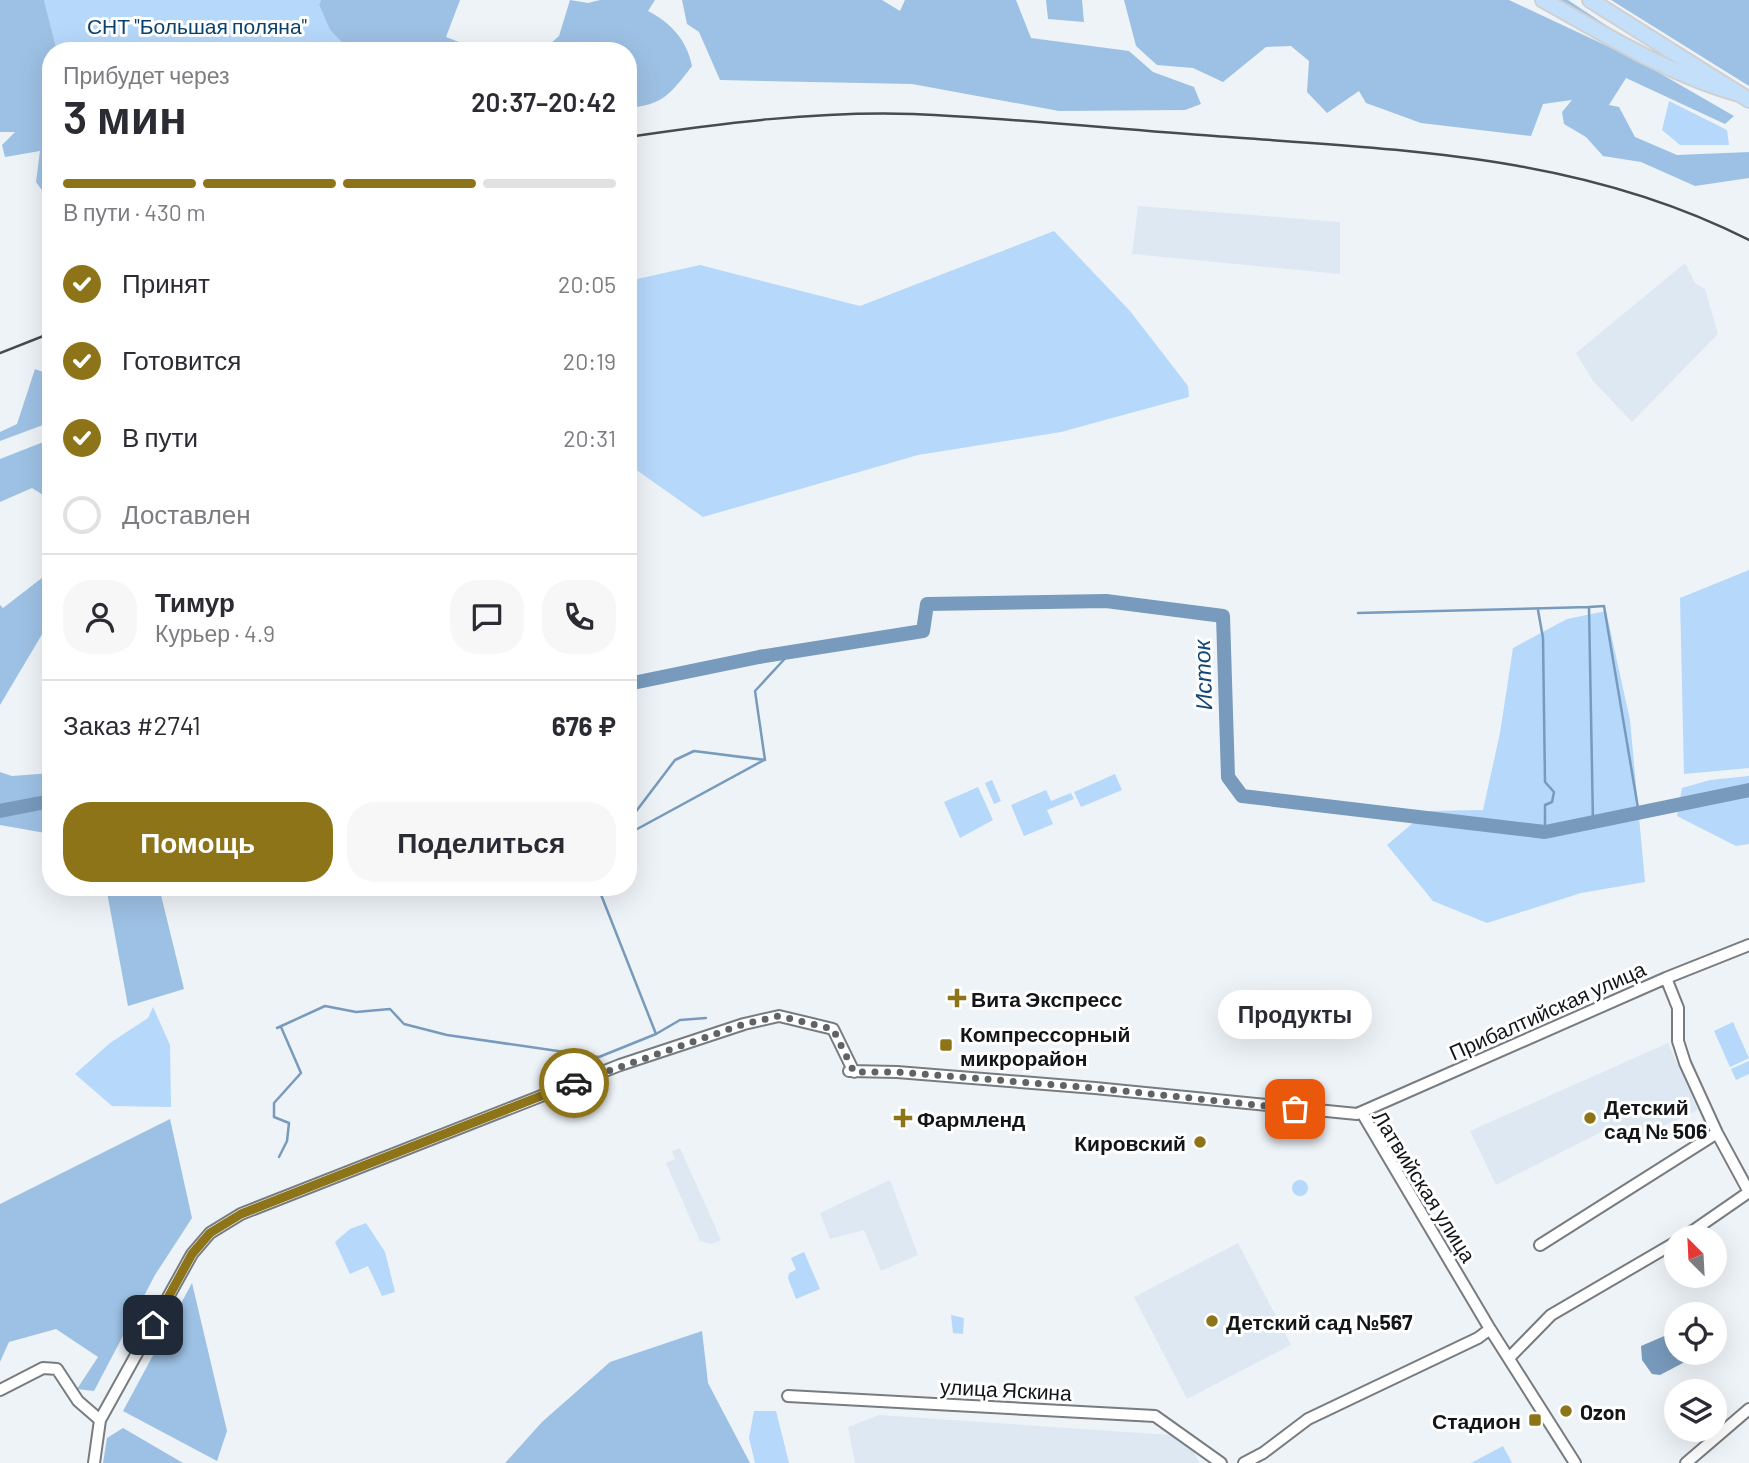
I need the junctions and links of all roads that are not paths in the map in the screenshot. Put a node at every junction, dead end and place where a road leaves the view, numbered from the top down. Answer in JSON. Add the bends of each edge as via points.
{"nodes":[{"id":1,"x":1543,"y":0,"type":"edge"},
{"id":2,"x":1590,"y":0,"type":"edge"},
{"id":3,"x":1744,"y":97,"type":"edge"},
{"id":4,"x":1749,"y":945,"type":"edge"},
{"id":5,"x":1666,"y":978,"type":"junction"},
{"id":6,"x":1362,"y":1113,"type":"junction"},
{"id":7,"x":1717,"y":1133,"type":"junction"},
{"id":8,"x":1749,"y":1192,"type":"edge"},
{"id":9,"x":1701,"y":1225,"type":"edge"},
{"id":10,"x":1540,"y":1245,"type":"dead end"},
{"id":11,"x":1664,"y":1249,"type":"edge"},
{"id":12,"x":1490,"y":1329,"type":"junction"},
{"id":13,"x":1509,"y":1358,"type":"junction"},
{"id":14,"x":0,"y":1390,"type":"edge"},
{"id":15,"x":788,"y":1396,"type":"dead end"},
{"id":16,"x":1749,"y":1409,"type":"edge"},
{"id":17,"x":100,"y":1420,"type":"junction"},
{"id":18,"x":94,"y":1463,"type":"edge"},
{"id":19,"x":1221,"y":1463,"type":"edge"},
{"id":20,"x":1244,"y":1463,"type":"edge"},
{"id":21,"x":1575,"y":1463,"type":"edge"},
{"id":22,"x":1686,"y":1463,"type":"edge"}],
"edges":[{"from":1,"to":3,"type":"main road","via":[[1648,57]]},
{"from":2,"to":3,"type":"main road"},
{"from":4,"to":5,"type":"street","name":"Прибалтийская улица"},
{"from":5,"to":6,"type":"street","name":"Прибалтийская улица"},
{"from":5,"to":7,"type":"street","via":[[1679,1014],[1680,1051]]},
{"from":6,"to":12,"type":"street","name":"Латвийская улица"},
{"from":6,"to":17,"type":"street","name":"Латвийская улица","via":[[897,1072],[851,1072],[833,1029],[779,1016],[744,1024],[620,1065],[241,1214],[210,1233],[192,1254]]},
{"from":7,"to":8,"type":"street"},
{"from":7,"to":10,"type":"street"},
{"from":8,"to":9,"type":"street"},
{"from":11,"to":13,"type":"street","via":[[1551,1315]]},
{"from":12,"to":13,"type":"street","name":"Латвийская улица"},
{"from":12,"to":20,"type":"street","via":[[1308,1419]]},
{"from":13,"to":21,"type":"street","name":"Латвийская улица"},
{"from":14,"to":17,"type":"street","via":[[43,1368],[57,1369],[78,1401]]},
{"from":15,"to":19,"type":"street","name":"улица Яскина","via":[[1155,1416]]},
{"from":16,"to":22,"type":"street"},
{"from":17,"to":18,"type":"street"}]}
